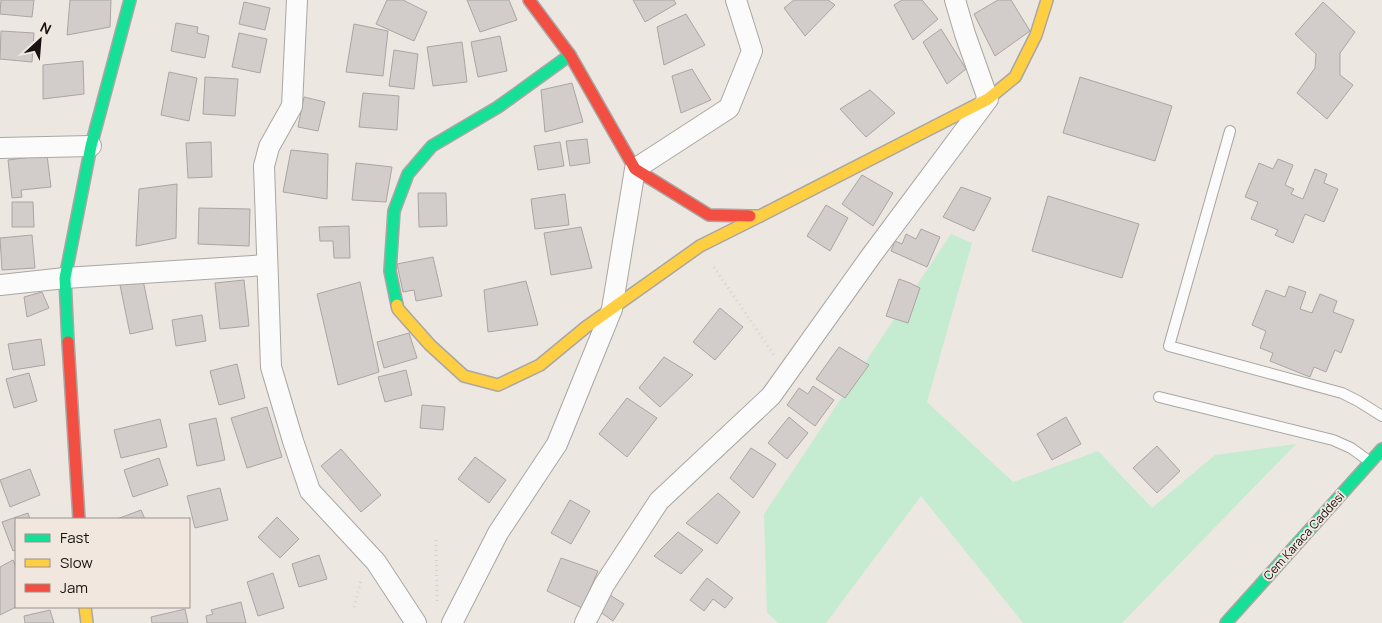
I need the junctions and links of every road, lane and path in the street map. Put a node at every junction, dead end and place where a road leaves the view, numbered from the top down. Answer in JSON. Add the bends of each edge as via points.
{"nodes":[{"id":1,"x":130,"y":0,"type":"edge"},
{"id":2,"x":296,"y":0,"type":"edge"},
{"id":3,"x":529,"y":0,"type":"edge"},
{"id":4,"x":736,"y":0,"type":"edge"},
{"id":5,"x":954,"y":0,"type":"edge"},
{"id":6,"x":1047,"y":0,"type":"edge"},
{"id":7,"x":570,"y":55,"type":"junction"},
{"id":8,"x":988,"y":99,"type":"junction"},
{"id":9,"x":1230,"y":131,"type":"dead end"},
{"id":10,"x":91,"y":146,"type":"junction"},
{"id":11,"x":0,"y":148,"type":"edge"},
{"id":12,"x":635,"y":169,"type":"junction"},
{"id":13,"x":760,"y":216,"type":"junction"},
{"id":14,"x":700,"y":246,"type":"junction"},
{"id":15,"x":267,"y":264,"type":"junction"},
{"id":16,"x":65,"y":278,"type":"junction"},
{"id":17,"x":0,"y":285,"type":"edge"},
{"id":18,"x":612,"y":309,"type":"junction"},
{"id":19,"x":787,"y":374,"type":"junction"},
{"id":20,"x":1159,"y":398,"type":"dead end"},
{"id":21,"x":1382,"y":416,"type":"edge"},
{"id":22,"x":1382,"y":449,"type":"edge"},
{"id":23,"x":1370,"y":462,"type":"junction"},
{"id":24,"x":79,"y":518,"type":"edge"},
{"id":25,"x":436,"y":540,"type":"dead end"},
{"id":26,"x":437,"y":604,"type":"dead end"},
{"id":27,"x":86,"y":608,"type":"edge"},
{"id":28,"x":1234,"y":620,"type":"edge"},
{"id":29,"x":87,"y":623,"type":"edge"},
{"id":30,"x":416,"y":623,"type":"edge"},
{"id":31,"x":452,"y":623,"type":"edge"},
{"id":32,"x":585,"y":623,"type":"edge"}],
"edges":[{"from":1,"to":10,"type":"street"},
{"from":2,"to":15,"type":"street","via":[[292,106],[269,147],[264,166]]},
{"from":3,"to":7,"type":"street"},
{"from":4,"to":12,"type":"street","via":[[752,51],[729,108]]},
{"from":5,"to":8,"type":"street"},
{"from":6,"to":8,"type":"street","via":[[1036,35],[1015,77]]},
{"from":7,"to":12,"type":"street"},
{"from":7,"to":18,"type":"street","via":[[498,107],[432,146],[408,174],[394,211],[390,271],[398,309],[430,345],[464,376],[498,385],[540,365]]},
{"from":8,"to":13,"type":"street"},
{"from":8,"to":19,"type":"street"},
{"from":9,"to":21,"type":"lane","via":[[1169,346],[1342,393]]},
{"from":10,"to":11,"type":"street"},
{"from":10,"to":16,"type":"street"},
{"from":12,"to":13,"type":"street","via":[[709,215]]},
{"from":12,"to":18,"type":"street"},
{"from":13,"to":14,"type":"street"},
{"from":14,"to":18,"type":"street"},
{"from":14,"to":19,"type":"path"},
{"from":15,"to":16,"type":"street"},
{"from":15,"to":30,"type":"street","via":[[271,367],[310,491],[376,562]]},
{"from":16,"to":17,"type":"street"},
{"from":16,"to":24,"type":"street"},
{"from":18,"to":31,"type":"street","via":[[557,444],[498,533]]},
{"from":19,"to":32,"type":"street","via":[[771,396],[659,501],[604,585]]},
{"from":20,"to":23,"type":"lane","via":[[1333,440]]},
{"from":22,"to":23,"type":"street","name":"Cem Karaca Caddesi"},
{"from":23,"to":28,"type":"street","name":"Cem Karaca Caddesi"},
{"from":25,"to":26,"type":"path"},
{"from":27,"to":29,"type":"street"}]}
